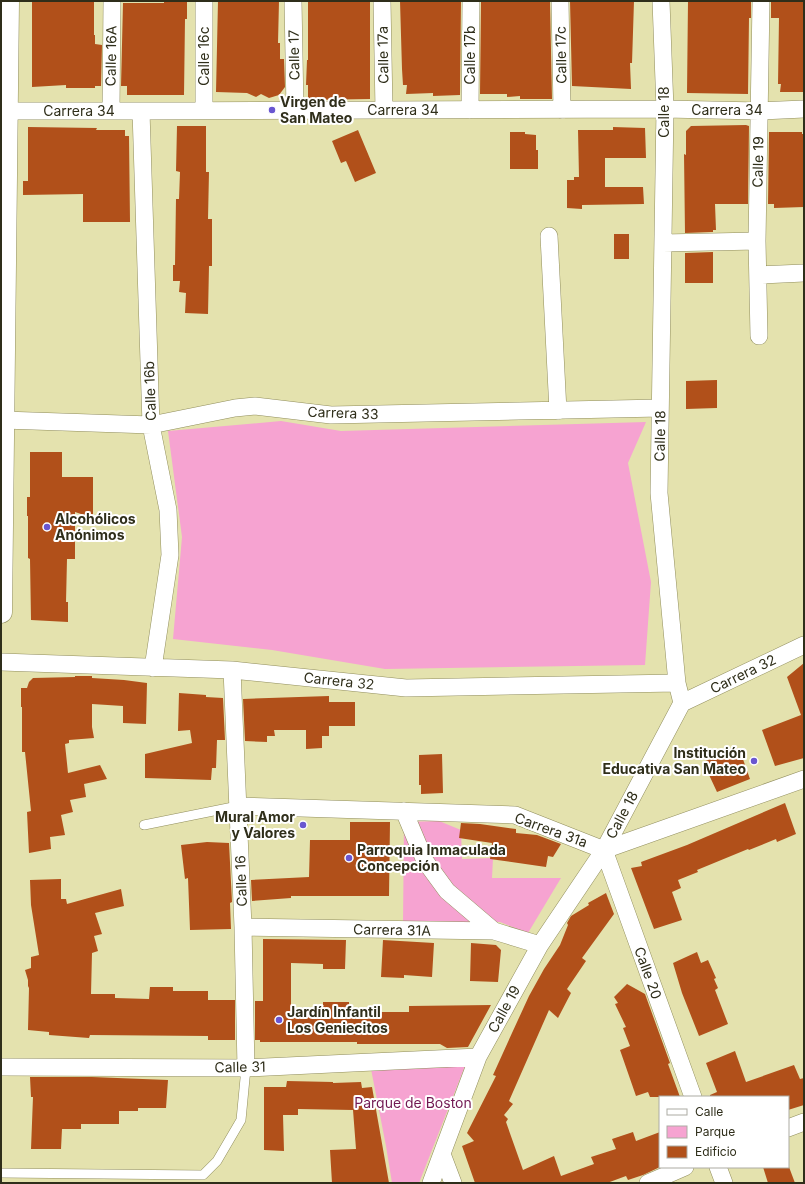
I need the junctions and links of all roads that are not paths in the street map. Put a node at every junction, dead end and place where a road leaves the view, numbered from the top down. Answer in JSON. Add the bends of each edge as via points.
{"nodes":[{"id":1,"x":8,"y":1,"type":"edge"},
{"id":2,"x":112,"y":1,"type":"edge"},
{"id":3,"x":204,"y":1,"type":"edge"},
{"id":4,"x":293,"y":1,"type":"edge"},
{"id":5,"x":382,"y":1,"type":"edge"},
{"id":6,"x":471,"y":1,"type":"edge"},
{"id":7,"x":560,"y":1,"type":"edge"},
{"id":8,"x":661,"y":1,"type":"edge"},
{"id":9,"x":761,"y":1,"type":"edge"},
{"id":10,"x":665,"y":109,"type":"junction"},
{"id":11,"x":804,"y":109,"type":"edge"},
{"id":12,"x":111,"y":110,"type":"junction"},
{"id":13,"x":204,"y":110,"type":"junction"},
{"id":14,"x":295,"y":110,"type":"junction"},
{"id":15,"x":384,"y":110,"type":"junction"},
{"id":16,"x":470,"y":110,"type":"junction"},
{"id":17,"x":562,"y":110,"type":"junction"},
{"id":18,"x":4,"y":111,"type":"edge"},
{"id":19,"x":759,"y":111,"type":"junction"},
{"id":20,"x":141,"y":112,"type":"junction"},
{"id":21,"x":549,"y":236,"type":"dead end"},
{"id":22,"x":757,"y":241,"type":"junction"},
{"id":23,"x":663,"y":243,"type":"junction"},
{"id":24,"x":3,"y":254,"type":"edge"},
{"id":25,"x":804,"y":273,"type":"edge"},
{"id":26,"x":759,"y":275,"type":"junction"},
{"id":27,"x":759,"y":336,"type":"dead end"},
{"id":28,"x":2,"y":395,"type":"edge"},
{"id":29,"x":660,"y":408,"type":"junction"},
{"id":30,"x":558,"y":410,"type":"junction"},
{"id":31,"x":3,"y":420,"type":"junction"},
{"id":32,"x":151,"y":425,"type":"junction"},
{"id":33,"x":1,"y":612,"type":"edge"},
{"id":34,"x":804,"y":644,"type":"edge"},
{"id":35,"x":1,"y":662,"type":"edge"},
{"id":36,"x":153,"y":668,"type":"junction"},
{"id":37,"x":232,"y":670,"type":"junction"},
{"id":38,"x":677,"y":683,"type":"junction"},
{"id":39,"x":682,"y":703,"type":"junction"},
{"id":40,"x":804,"y":779,"type":"edge"},
{"id":41,"x":238,"y":806,"type":"junction"},
{"id":42,"x":404,"y":811,"type":"junction"},
{"id":43,"x":144,"y":825,"type":"dead end"},
{"id":44,"x":604,"y":850,"type":"junction"},
{"id":45,"x":243,"y":928,"type":"junction"},
{"id":46,"x":494,"y":931,"type":"junction"},
{"id":47,"x":540,"y":944,"type":"junction"},
{"id":48,"x":478,"y":1057,"type":"junction"},
{"id":49,"x":1,"y":1067,"type":"edge"},
{"id":50,"x":246,"y":1068,"type":"junction"},
{"id":51,"x":693,"y":1096,"type":"edge"},
{"id":52,"x":804,"y":1122,"type":"edge"},
{"id":53,"x":789,"y":1128,"type":"edge"},
{"id":54,"x":442,"y":1154,"type":"junction"},
{"id":55,"x":683,"y":1168,"type":"edge"},
{"id":56,"x":718,"y":1168,"type":"edge"},
{"id":57,"x":1,"y":1173,"type":"edge"},
{"id":58,"x":431,"y":1183,"type":"edge"},
{"id":59,"x":453,"y":1183,"type":"edge"},
{"id":60,"x":648,"y":1183,"type":"edge"},
{"id":61,"x":724,"y":1183,"type":"edge"}],
"edges":[{"from":1,"to":18,"type":"highway"},
{"from":2,"to":12,"type":"street","name":"Calle 16A"},
{"from":3,"to":13,"type":"street","name":"Calle 16c"},
{"from":4,"to":14,"type":"street","name":"Calle 17"},
{"from":5,"to":15,"type":"street","name":"Calle 17a"},
{"from":6,"to":16,"type":"street","name":"Calle 17b"},
{"from":7,"to":17,"type":"street","name":"Calle 17c"},
{"from":8,"to":10,"type":"street","name":"Calle 18"},
{"from":9,"to":19,"type":"street","name":"Calle 19"},
{"from":10,"to":17,"type":"street","name":"Carrera 34"},
{"from":10,"to":19,"type":"street","name":"Carrera 34"},
{"from":10,"to":23,"type":"street","name":"Calle 18"},
{"from":11,"to":19,"type":"street","name":"Carrera 34"},
{"from":12,"to":18,"type":"street","name":"Carrera 34"},
{"from":12,"to":20,"type":"street","name":"Carrera 34"},
{"from":13,"to":14,"type":"street","name":"Carrera 34"},
{"from":13,"to":20,"type":"street","name":"Carrera 34"},
{"from":14,"to":15,"type":"street","name":"Carrera 34"},
{"from":15,"to":16,"type":"street","name":"Carrera 34"},
{"from":16,"to":17,"type":"street","name":"Carrera 34"},
{"from":18,"to":24,"type":"highway"},
{"from":19,"to":22,"type":"street","name":"Calle 19"},
{"from":20,"to":32,"type":"street","name":"Calle 16b"},
{"from":21,"to":30,"type":"street"},
{"from":22,"to":23,"type":"street"},
{"from":22,"to":26,"type":"street","name":"Calle 19"},
{"from":23,"to":29,"type":"street","name":"Calle 18"},
{"from":24,"to":28,"type":"highway"},
{"from":25,"to":26,"type":"street"},
{"from":26,"to":27,"type":"street","name":"Calle 19"},
{"from":28,"to":31,"type":"highway"},
{"from":29,"to":30,"type":"street","name":"Carrera 33"},
{"from":29,"to":38,"type":"street","name":"Calle 18","via":[[659,493]]},
{"from":30,"to":32,"type":"street","name":"Carrera 33","via":[[331,415],[255,406]]},
{"from":31,"to":32,"type":"street","name":"Carrera 33"},
{"from":31,"to":33,"type":"highway"},
{"from":32,"to":36,"type":"street","name":"Calle 16b","via":[[168,510],[170,555]]},
{"from":34,"to":39,"type":"street","name":"Carrera 32"},
{"from":35,"to":36,"type":"street","name":"Carrera 32"},
{"from":36,"to":37,"type":"street","name":"Carrera 32"},
{"from":37,"to":38,"type":"street","name":"Carrera 32","via":[[406,688]]},
{"from":37,"to":41,"type":"street","name":"Calle 16"},
{"from":38,"to":39,"type":"street","name":"Calle 18"},
{"from":39,"to":44,"type":"street","name":"Calle 18"},
{"from":40,"to":44,"type":"street","name":"Carrera 31a"},
{"from":41,"to":42,"type":"street","name":"Carrera 31a"},
{"from":41,"to":43,"type":"lane"},
{"from":41,"to":45,"type":"street","name":"Calle 16"},
{"from":42,"to":44,"type":"street","name":"Carrera 31a","via":[[515,814]]},
{"from":42,"to":46,"type":"street","via":[[425,861],[447,891]]},
{"from":44,"to":47,"type":"street","name":"Calle 19"},
{"from":44,"to":51,"type":"street","name":"Calle 20"},
{"from":45,"to":46,"type":"street","name":"Carrera 31A"},
{"from":45,"to":50,"type":"street","name":"Calle 16"},
{"from":46,"to":47,"type":"street","name":"Carrera 31A"},
{"from":47,"to":48,"type":"street","name":"Calle 19"},
{"from":48,"to":50,"type":"street","name":"Calle 31"},
{"from":48,"to":54,"type":"street","name":"Calle 19"},
{"from":49,"to":50,"type":"street","name":"Calle 31"},
{"from":50,"to":57,"type":"lane","via":[[241,1120],[217,1161],[202,1175]]},
{"from":52,"to":53,"type":"street"},
{"from":54,"to":58,"type":"street","name":"Calle 19"},
{"from":54,"to":59,"type":"street"},
{"from":55,"to":60,"type":"street"},
{"from":56,"to":61,"type":"street"}]}
